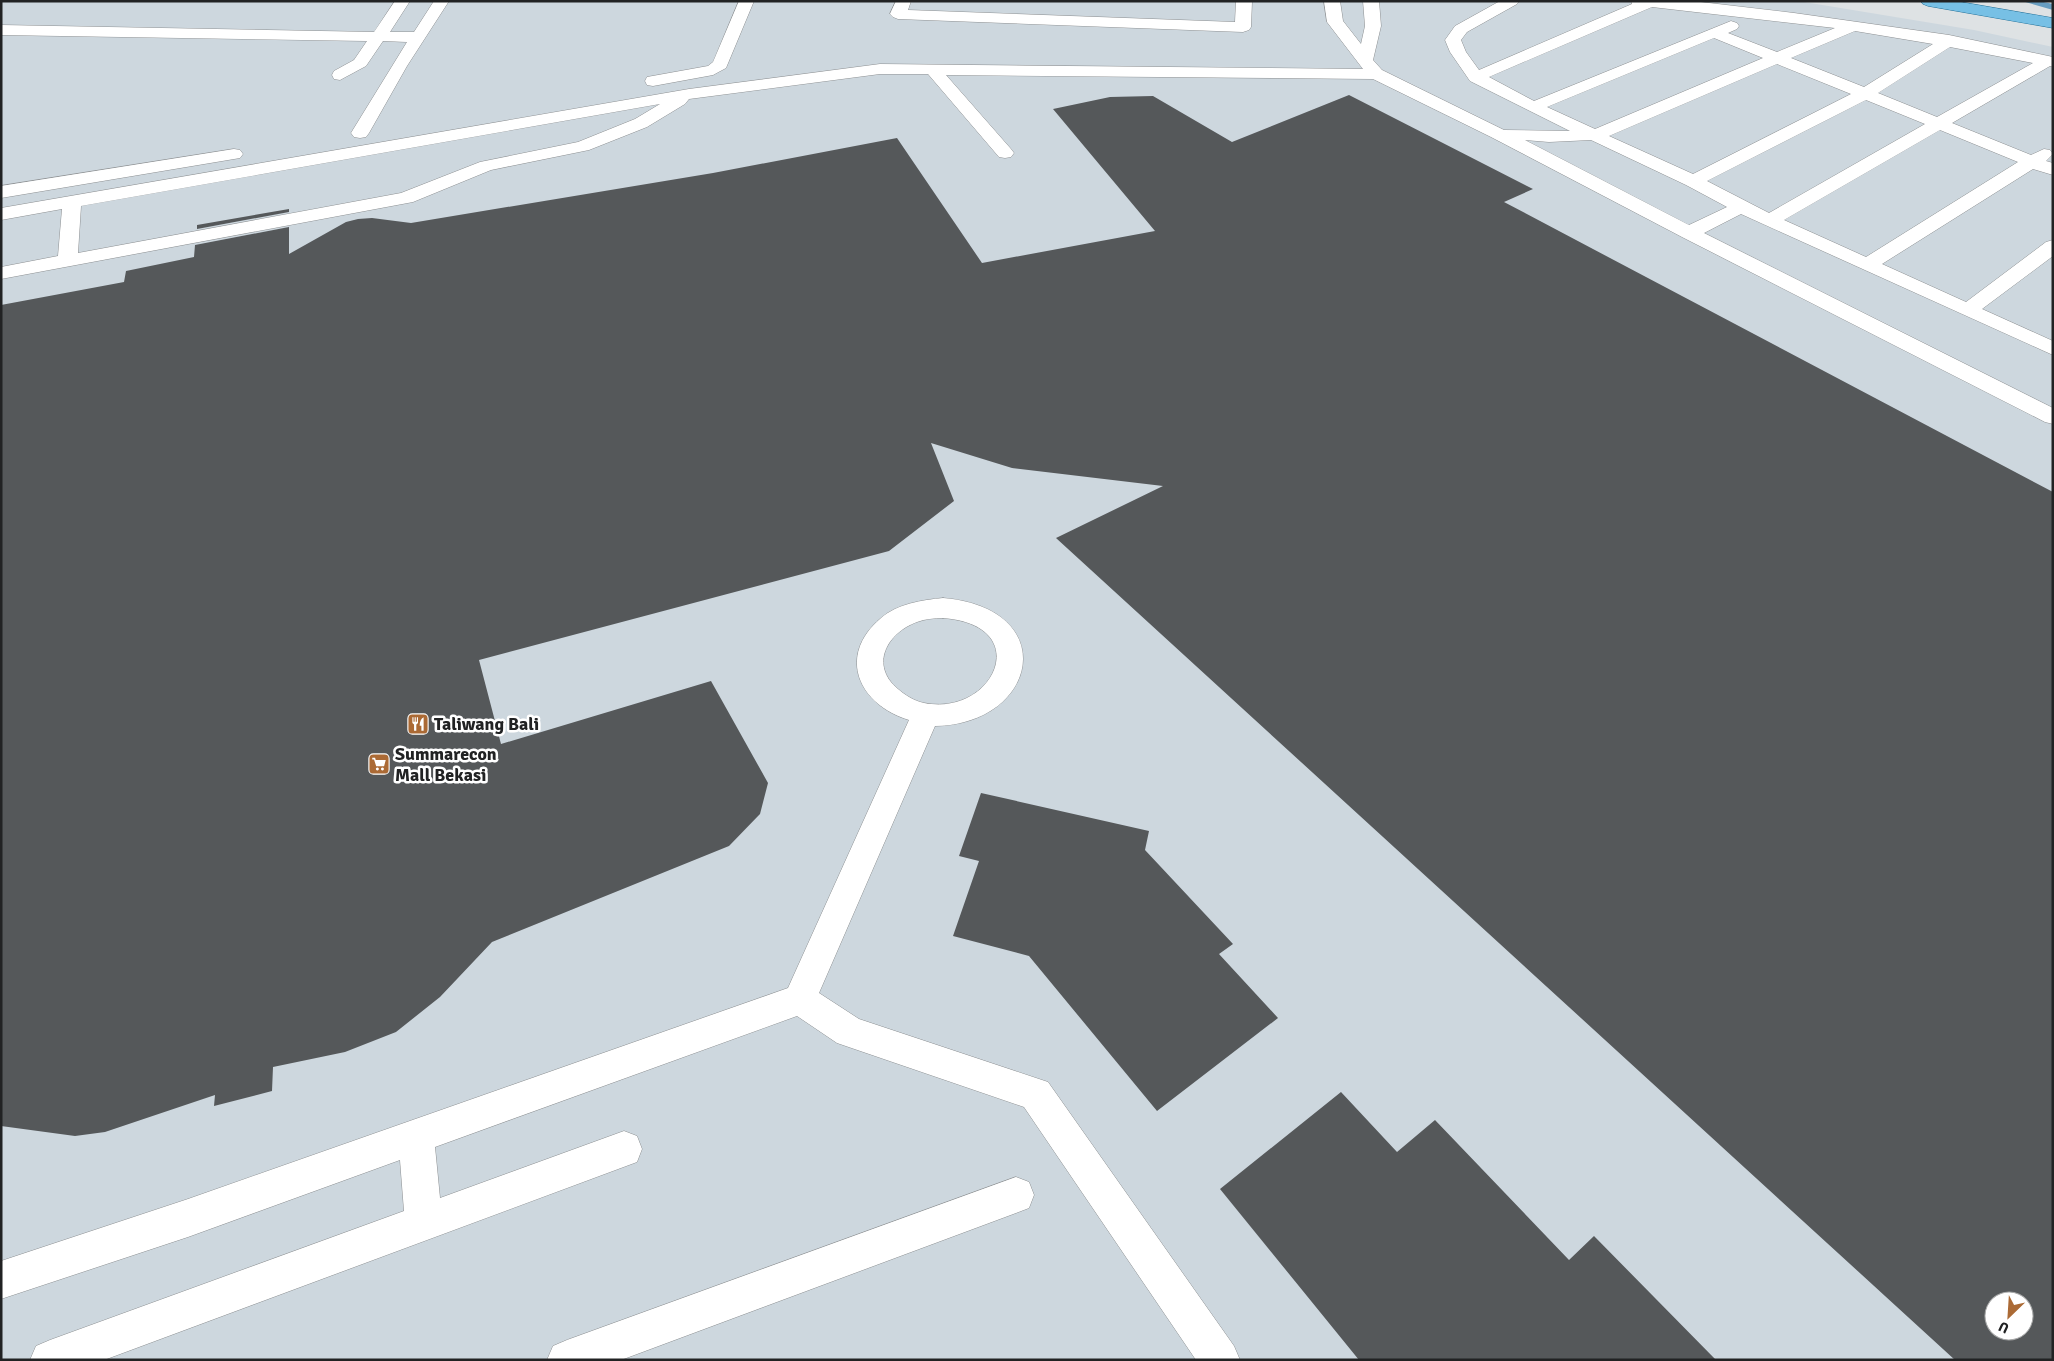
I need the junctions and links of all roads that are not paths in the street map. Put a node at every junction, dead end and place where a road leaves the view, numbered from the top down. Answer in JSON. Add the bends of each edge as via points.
{"nodes":[{"id":1,"x":403,"y":1,"type":"edge"},
{"id":2,"x":442,"y":1,"type":"edge"},
{"id":3,"x":746,"y":1,"type":"edge"},
{"id":4,"x":904,"y":1,"type":"edge"},
{"id":5,"x":1244,"y":1,"type":"edge"},
{"id":6,"x":1332,"y":1,"type":"edge"},
{"id":7,"x":1371,"y":1,"type":"edge"},
{"id":8,"x":1512,"y":1,"type":"edge"},
{"id":9,"x":1928,"y":1,"type":"edge"},
{"id":10,"x":1644,"y":2,"type":"edge"},
{"id":11,"x":1756,"y":14,"type":"junction"},
{"id":12,"x":2053,"y":23,"type":"edge"},
{"id":13,"x":1850,"y":26,"type":"junction"},
{"id":14,"x":1,"y":30,"type":"edge"},
{"id":15,"x":1715,"y":33,"type":"junction"},
{"id":16,"x":380,"y":35,"type":"junction"},
{"id":17,"x":418,"y":37,"type":"junction"},
{"id":18,"x":1949,"y":40,"type":"junction"},
{"id":19,"x":1777,"y":58,"type":"junction"},
{"id":20,"x":2051,"y":61,"type":"edge"},
{"id":21,"x":1370,"y":67,"type":"junction"},
{"id":22,"x":932,"y":69,"type":"junction"},
{"id":23,"x":340,"y":75,"type":"dead end"},
{"id":24,"x":1476,"y":77,"type":"junction"},
{"id":25,"x":634,"y":84,"type":"dead end"},
{"id":26,"x":689,"y":94,"type":"junction"},
{"id":27,"x":1865,"y":94,"type":"junction"},
{"id":28,"x":1533,"y":106,"type":"junction"},
{"id":29,"x":1940,"y":124,"type":"junction"},
{"id":30,"x":380,"y":129,"type":"dead end"},
{"id":31,"x":360,"y":133,"type":"junction"},
{"id":32,"x":1498,"y":133,"type":"junction"},
{"id":33,"x":1596,"y":135,"type":"junction"},
{"id":34,"x":340,"y":136,"type":"dead end"},
{"id":35,"x":2053,"y":149,"type":"edge"},
{"id":36,"x":254,"y":150,"type":"dead end"},
{"id":37,"x":1005,"y":153,"type":"dead end"},
{"id":38,"x":205,"y":158,"type":"junction"},
{"id":39,"x":2032,"y":161,"type":"junction"},
{"id":40,"x":2053,"y":170,"type":"edge"},
{"id":41,"x":203,"y":178,"type":"junction"},
{"id":42,"x":1693,"y":181,"type":"junction"},
{"id":43,"x":1,"y":192,"type":"edge"},
{"id":44,"x":72,"y":202,"type":"junction"},
{"id":45,"x":1740,"y":207,"type":"junction"},
{"id":46,"x":1,"y":214,"type":"edge"},
{"id":47,"x":1770,"y":220,"type":"junction"},
{"id":48,"x":1689,"y":233,"type":"junction"},
{"id":49,"x":2053,"y":246,"type":"edge"},
{"id":50,"x":68,"y":261,"type":"junction"},
{"id":51,"x":1868,"y":264,"type":"junction"},
{"id":52,"x":1,"y":273,"type":"edge"},
{"id":53,"x":1968,"y":310,"type":"junction"},
{"id":54,"x":2053,"y":349,"type":"edge"},
{"id":55,"x":2053,"y":417,"type":"edge"},
{"id":56,"x":926,"y":714,"type":"junction"},
{"id":57,"x":800,"y":999,"type":"junction"},
{"id":58,"x":416,"y":1136,"type":"junction"},
{"id":59,"x":624,"y":1149,"type":"dead end"},
{"id":60,"x":1016,"y":1195,"type":"dead end"},
{"id":61,"x":423,"y":1222,"type":"junction"},
{"id":62,"x":1,"y":1280,"type":"edge"},
{"id":63,"x":50,"y":1360,"type":"edge"},
{"id":64,"x":567,"y":1360,"type":"edge"},
{"id":65,"x":1220,"y":1360,"type":"edge"}],
"edges":[{"from":1,"to":16,"type":"lane"},
{"from":2,"to":17,"type":"lane"},
{"from":3,"to":25,"type":"lane","via":[[720,65],[713,70]]},
{"from":4,"to":5,"type":"lane","via":[[898,14],[1243,27]]},
{"from":6,"to":21,"type":"lane","via":[[1335,22]]},
{"from":7,"to":21,"type":"lane"},
{"from":8,"to":24,"type":"lane","via":[[1461,29],[1453,40]]},
{"from":9,"to":12,"type":"main road"},
{"from":10,"to":11,"type":"lane"},
{"from":10,"to":24,"type":"lane"},
{"from":11,"to":13,"type":"lane"},
{"from":11,"to":15,"type":"lane"},
{"from":13,"to":18,"type":"lane"},
{"from":13,"to":19,"type":"lane"},
{"from":14,"to":16,"type":"lane"},
{"from":15,"to":19,"type":"lane"},
{"from":15,"to":28,"type":"lane"},
{"from":16,"to":17,"type":"lane"},
{"from":16,"to":23,"type":"lane","via":[[358,65]]},
{"from":17,"to":31,"type":"lane"},
{"from":18,"to":20,"type":"lane"},
{"from":18,"to":27,"type":"lane"},
{"from":19,"to":27,"type":"lane"},
{"from":19,"to":33,"type":"lane"},
{"from":20,"to":29,"type":"lane"},
{"from":21,"to":22,"type":"lane"},
{"from":21,"to":32,"type":"lane"},
{"from":22,"to":26,"type":"lane","via":[[880,69]]},
{"from":22,"to":37,"type":"lane"},
{"from":24,"to":28,"type":"lane"},
{"from":26,"to":41,"type":"lane"},
{"from":26,"to":50,"type":"lane","via":[[641,123],[583,146],[486,166],[406,198]]},
{"from":27,"to":29,"type":"lane"},
{"from":27,"to":42,"type":"lane"},
{"from":28,"to":33,"type":"lane"},
{"from":29,"to":39,"type":"lane"},
{"from":29,"to":47,"type":"lane"},
{"from":30,"to":31,"type":"lane"},
{"from":31,"to":34,"type":"lane"},
{"from":32,"to":33,"type":"lane","via":[[1549,137]]},
{"from":32,"to":48,"type":"lane"},
{"from":33,"to":42,"type":"lane"},
{"from":35,"to":39,"type":"lane"},
{"from":36,"to":38,"type":"lane"},
{"from":38,"to":41,"type":"lane"},
{"from":38,"to":43,"type":"lane"},
{"from":39,"to":40,"type":"lane"},
{"from":39,"to":51,"type":"lane"},
{"from":41,"to":44,"type":"lane"},
{"from":42,"to":45,"type":"lane"},
{"from":44,"to":46,"type":"lane"},
{"from":44,"to":50,"type":"lane"},
{"from":45,"to":47,"type":"lane"},
{"from":45,"to":48,"type":"lane"},
{"from":47,"to":51,"type":"lane"},
{"from":48,"to":55,"type":"lane"},
{"from":49,"to":53,"type":"lane"},
{"from":50,"to":52,"type":"lane"},
{"from":51,"to":53,"type":"lane"},
{"from":53,"to":54,"type":"lane"},
{"from":56,"to":56,"type":"lane","via":[[897,705],[878,688],[870,666],[874,644],[890,625],[928,609],[957,609],[983,618],[1002,633],[1008,643],[1011,665],[1002,686],[975,706],[951,714]]},
{"from":56,"to":57,"type":"lane"},
{"from":57,"to":58,"type":"lane"},
{"from":57,"to":65,"type":"lane","via":[[849,1032],[1036,1094]]},
{"from":58,"to":61,"type":"lane"},
{"from":58,"to":62,"type":"lane","via":[[188,1218]]},
{"from":59,"to":61,"type":"lane"},
{"from":60,"to":64,"type":"lane"},
{"from":61,"to":63,"type":"lane"}]}
